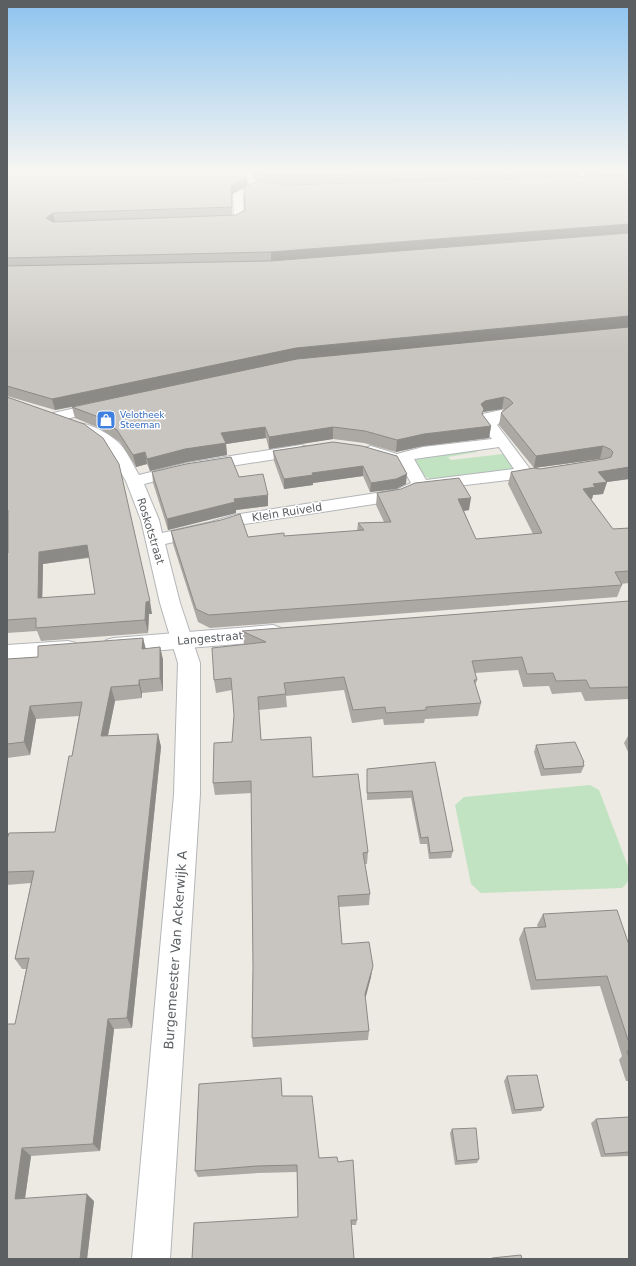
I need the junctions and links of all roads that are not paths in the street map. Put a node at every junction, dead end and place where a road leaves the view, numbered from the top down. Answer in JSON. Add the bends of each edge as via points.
{"nodes":[{"id":1,"x":116,"y":404,"type":"edge"},
{"id":2,"x":36,"y":410,"type":"edge"},
{"id":3,"x":501,"y":415,"type":"edge"},
{"id":4,"x":54,"y":416,"type":"junction"},
{"id":5,"x":503,"y":442,"type":"junction"},
{"id":6,"x":318,"y":447,"type":"edge"},
{"id":7,"x":356,"y":448,"type":"edge"},
{"id":8,"x":399,"y":458,"type":"junction"},
{"id":9,"x":526,"y":473,"type":"junction"},
{"id":10,"x":551,"y":473,"type":"edge"},
{"id":11,"x":134,"y":481,"type":"junction"},
{"id":12,"x":420,"y":486,"type":"junction"},
{"id":13,"x":155,"y":540,"type":"junction"},
{"id":14,"x":292,"y":632,"type":"edge"},
{"id":15,"x":183,"y":641,"type":"junction"},
{"id":16,"x":7,"y":653,"type":"edge"},
{"id":17,"x":151,"y":1259,"type":"edge"}],
"edges":[{"from":1,"to":4,"type":"street"},
{"from":2,"to":4,"type":"street","name":"Roskotstraat"},
{"from":3,"to":5,"type":"street","via":[[488,417],[492,422],[489,425]]},
{"from":4,"to":11,"type":"street","name":"Roskotstraat","via":[[93,432],[113,446]]},
{"from":5,"to":8,"type":"street","via":[[423,452]]},
{"from":5,"to":9,"type":"street"},
{"from":6,"to":11,"type":"street","via":[[188,468]]},
{"from":7,"to":8,"type":"street"},
{"from":8,"to":12,"type":"street","via":[[408,462]]},
{"from":9,"to":10,"type":"street","name":"Klein Ruiveld"},
{"from":9,"to":12,"type":"street","name":"Klein Ruiveld"},
{"from":11,"to":13,"type":"street","name":"Roskotstraat"},
{"from":12,"to":13,"type":"street","name":"Klein Ruiveld","via":[[400,495],[234,520],[216,527]]},
{"from":13,"to":15,"type":"street","name":"Roskotstraat","via":[[170,603]]},
{"from":14,"to":15,"type":"street","name":"Langestraat"},
{"from":15,"to":16,"type":"street","name":"Langestraat"},
{"from":15,"to":17,"type":"street","name":"Burgemeester Van Ackerwijk A","via":[[189,663],[187,794]]}]}
